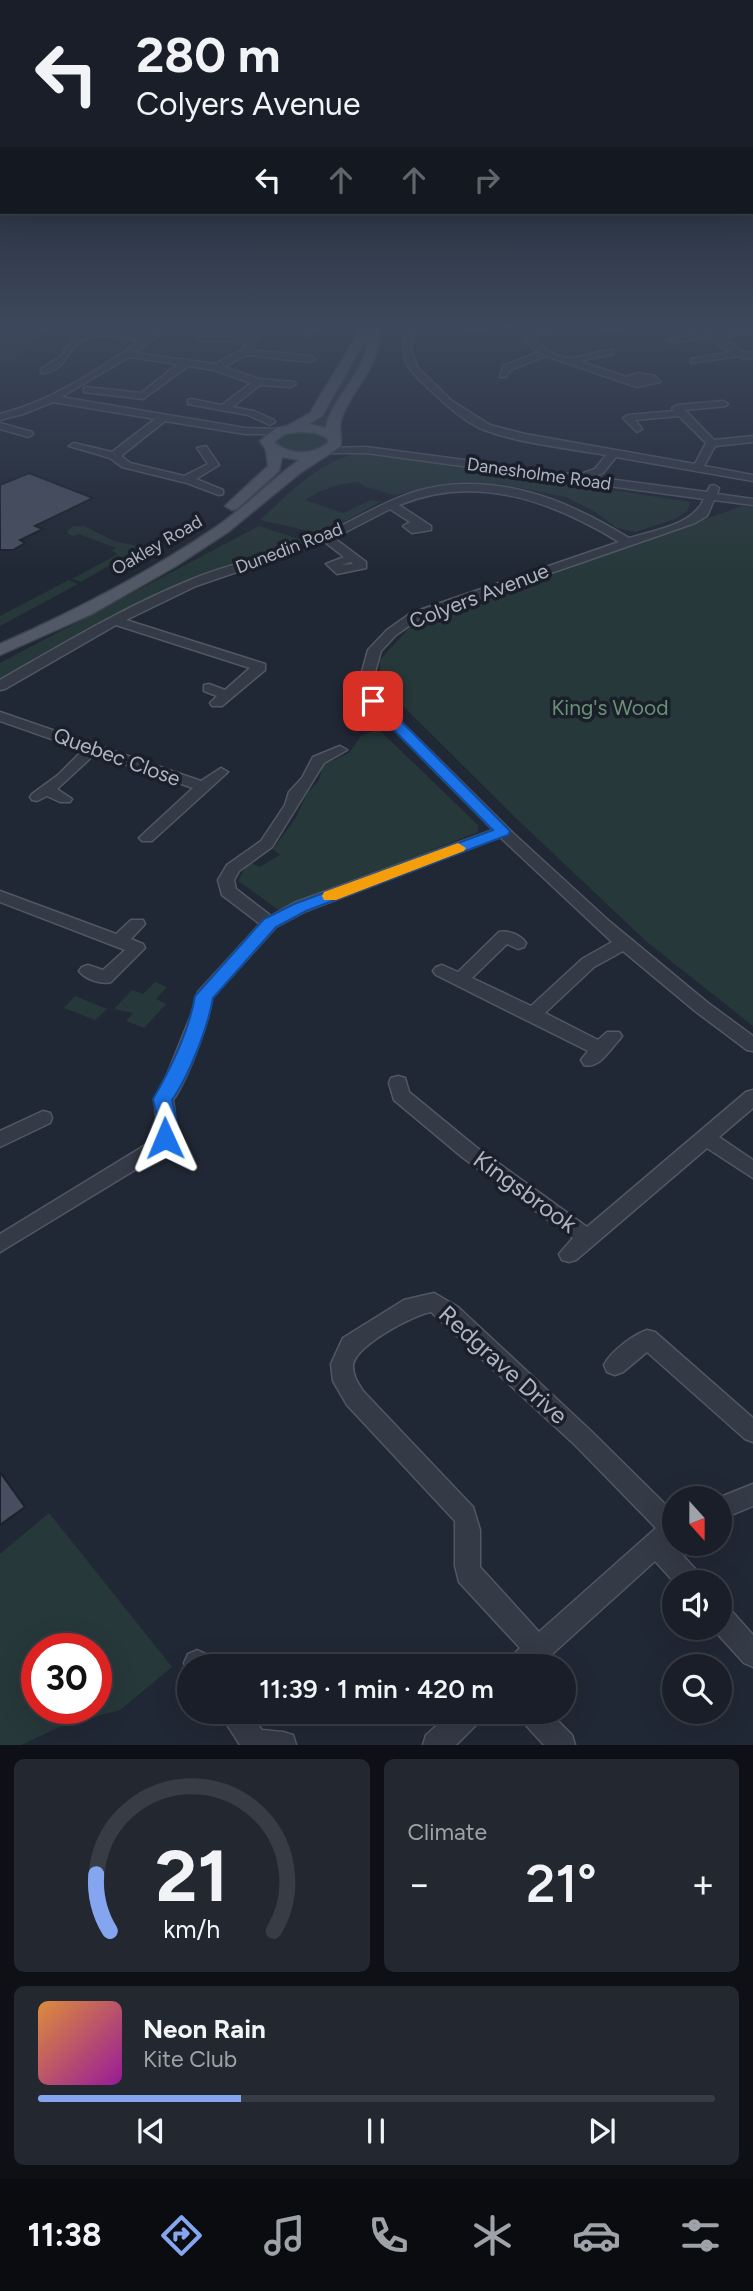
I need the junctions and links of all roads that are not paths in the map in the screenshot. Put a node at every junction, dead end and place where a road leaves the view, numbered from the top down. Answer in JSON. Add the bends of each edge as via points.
{"nodes":[{"id":1,"x":27,"y":409,"type":"edge"},
{"id":2,"x":113,"y":409,"type":"edge"},
{"id":3,"x":232,"y":409,"type":"edge"},
{"id":4,"x":319,"y":409,"type":"edge"},
{"id":5,"x":340,"y":409,"type":"edge"},
{"id":6,"x":459,"y":409,"type":"edge"},
{"id":7,"x":678,"y":409,"type":"edge"},
{"id":8,"x":681,"y":414,"type":"junction"},
{"id":9,"x":0,"y":416,"type":"edge"},
{"id":10,"x":162,"y":418,"type":"junction"},
{"id":11,"x":0,"y":426,"type":"edge"},
{"id":12,"x":280,"y":427,"type":"junction"},
{"id":13,"x":637,"y":429,"type":"dead end"},
{"id":14,"x":245,"y":431,"type":"junction"},
{"id":15,"x":28,"y":433,"type":"dead end"},
{"id":16,"x":333,"y":435,"type":"junction"},
{"id":17,"x":753,"y":439,"type":"edge"},
{"id":18,"x":711,"y":443,"type":"junction"},
{"id":19,"x":74,"y":446,"type":"dead end"},
{"id":20,"x":270,"y":447,"type":"junction"},
{"id":21,"x":202,"y":449,"type":"dead end"},
{"id":22,"x":323,"y":452,"type":"junction"},
{"id":23,"x":114,"y":456,"type":"junction"},
{"id":24,"x":602,"y":461,"type":"junction"},
{"id":25,"x":698,"y":468,"type":"junction"},
{"id":26,"x":753,"y":478,"type":"edge"},
{"id":27,"x":187,"y":479,"type":"junction"},
{"id":28,"x":575,"y":479,"type":"junction"},
{"id":29,"x":617,"y":480,"type":"junction"},
{"id":30,"x":219,"y":492,"type":"dead end"},
{"id":31,"x":753,"y":492,"type":"edge"},
{"id":32,"x":713,"y":493,"type":"junction"},
{"id":33,"x":753,"y":502,"type":"edge"},
{"id":34,"x":389,"y":503,"type":"junction"},
{"id":35,"x":420,"y":523,"type":"dead end"},
{"id":36,"x":327,"y":538,"type":"junction"},
{"id":37,"x":628,"y":542,"type":"junction"},
{"id":38,"x":354,"y":558,"type":"dead end"},
{"id":39,"x":117,"y":621,"type":"junction"},
{"id":40,"x":0,"y":640,"type":"edge"},
{"id":41,"x":0,"y":650,"type":"edge"},
{"id":42,"x":272,"y":657,"type":"dead end"},
{"id":43,"x":260,"y":667,"type":"junction"},
{"id":44,"x":0,"y":686,"type":"edge"},
{"id":45,"x":209,"y":688,"type":"dead end"},
{"id":46,"x":0,"y":716,"type":"edge"},
{"id":47,"x":93,"y":748,"type":"junction"},
{"id":48,"x":328,"y":751,"type":"dead end"},
{"id":49,"x":221,"y":772,"type":"dead end"},
{"id":50,"x":203,"y":787,"type":"junction"},
{"id":51,"x":65,"y":799,"type":"dead end"},
{"id":52,"x":503,"y":831,"type":"junction"},
{"id":53,"x":147,"y":838,"type":"dead end"},
{"id":54,"x":0,"y":896,"type":"edge"},
{"id":55,"x":270,"y":923,"type":"junction"},
{"id":56,"x":137,"y":925,"type":"dead end"},
{"id":57,"x":119,"y":941,"type":"junction"},
{"id":58,"x":518,"y":943,"type":"dead end"},
{"id":59,"x":624,"y":943,"type":"junction"},
{"id":60,"x":88,"y":971,"type":"dead end"},
{"id":61,"x":442,"y":971,"type":"dead end"},
{"id":62,"x":460,"y":980,"type":"junction"},
{"id":63,"x":533,"y":1014,"type":"junction"},
{"id":64,"x":753,"y":1045,"type":"edge"},
{"id":65,"x":601,"y":1048,"type":"dead end"},
{"id":66,"x":398,"y":1083,"type":"dead end"},
{"id":67,"x":753,"y":1097,"type":"edge"},
{"id":68,"x":43,"y":1118,"type":"dead end"},
{"id":69,"x":707,"y":1138,"type":"junction"},
{"id":70,"x":0,"y":1140,"type":"edge"},
{"id":71,"x":753,"y":1170,"type":"edge"},
{"id":72,"x":588,"y":1238,"type":"junction"},
{"id":73,"x":0,"y":1244,"type":"edge"},
{"id":74,"x":569,"y":1254,"type":"dead end"},
{"id":75,"x":615,"y":1365,"type":"dead end"},
{"id":76,"x":753,"y":1432,"type":"edge"},
{"id":77,"x":753,"y":1495,"type":"edge"},
{"id":78,"x":732,"y":1504,"type":"edge"},
{"id":79,"x":662,"y":1528,"type":"edge"},
{"id":80,"x":662,"y":1539,"type":"edge"},
{"id":81,"x":732,"y":1631,"type":"edge"},
{"id":82,"x":527,"y":1654,"type":"edge"},
{"id":83,"x":534,"y":1654,"type":"edge"},
{"id":84,"x":753,"y":1654,"type":"edge"},
{"id":85,"x":241,"y":1724,"type":"edge"},
{"id":86,"x":458,"y":1724,"type":"edge"},
{"id":87,"x":542,"y":1724,"type":"edge"},
{"id":88,"x":255,"y":1744,"type":"edge"},
{"id":89,"x":283,"y":1745,"type":"edge"},
{"id":90,"x":436,"y":1745,"type":"edge"},
{"id":91,"x":562,"y":1745,"type":"edge"}],
"edges":[{"from":1,"to":9,"type":"street"},
{"from":2,"to":10,"type":"street"},
{"from":3,"to":12,"type":"street"},
{"from":4,"to":12,"type":"main road","via":[[315,416]]},
{"from":5,"to":16,"type":"main road"},
{"from":6,"to":24,"type":"street","via":[[486,427],[579,447]]},
{"from":7,"to":8,"type":"street"},
{"from":8,"to":13,"type":"street","via":[[628,418]]},
{"from":8,"to":18,"type":"street"},
{"from":10,"to":14,"type":"street"},
{"from":10,"to":23,"type":"street"},
{"from":11,"to":15,"type":"street"},
{"from":12,"to":14,"type":"street"},
{"from":12,"to":16,"type":"main road"},
{"from":12,"to":20,"type":"main road","via":[[270,437]]},
{"from":14,"to":20,"type":"street"},
{"from":16,"to":22,"type":"main road","via":[[335,444]]},
{"from":16,"to":24,"type":"street","name":"Danesholme Road","via":[[566,469]]},
{"from":17,"to":18,"type":"street"},
{"from":18,"to":25,"type":"street"},
{"from":19,"to":23,"type":"street"},
{"from":20,"to":22,"type":"main road","via":[[300,456]]},
{"from":20,"to":40,"type":"main road","name":"Oakley Road","via":[[274,468],[203,528],[146,565]]},
{"from":21,"to":27,"type":"street","via":[[214,465]]},
{"from":22,"to":28,"type":"street","name":"Danesholme Road","via":[[366,450]]},
{"from":22,"to":41,"type":"main road","name":"Oakley Road","via":[[198,546]]},
{"from":23,"to":27,"type":"street","via":[[126,465]]},
{"from":24,"to":25,"type":"street","via":[[635,457]]},
{"from":24,"to":28,"type":"street"},
{"from":24,"to":29,"type":"street"},
{"from":25,"to":26,"type":"street"},
{"from":27,"to":30,"type":"street"},
{"from":28,"to":29,"type":"street","name":"Danesholme Road"},
{"from":29,"to":32,"type":"street","name":"Danesholme Road"},
{"from":31,"to":32,"type":"street","name":"Danesholme Road"},
{"from":32,"to":33,"type":"street","name":"Danesholme Road"},
{"from":32,"to":37,"type":"street","name":"Colyers Avenue","via":[[703,514],[691,521]]},
{"from":34,"to":35,"type":"street"},
{"from":34,"to":36,"type":"street","name":"Dunedin Road"},
{"from":34,"to":37,"type":"street","name":"Dunedin Road","via":[[450,488],[510,490],[562,505]]},
{"from":36,"to":38,"type":"street"},
{"from":36,"to":39,"type":"street","name":"Dunedin Road","via":[[195,582]]},
{"from":37,"to":52,"type":"street","name":"Colyers Avenue","via":[[415,616],[387,633],[366,666],[373,701]]},
{"from":39,"to":43,"type":"street"},
{"from":39,"to":44,"type":"street","name":"Dunedin Road"},
{"from":42,"to":43,"type":"street"},
{"from":43,"to":45,"type":"street","via":[[221,699]]},
{"from":46,"to":47,"type":"street","name":"Quebec Close"},
{"from":47,"to":50,"type":"street","name":"Quebec Close"},
{"from":47,"to":51,"type":"street","via":[[42,793]]},
{"from":48,"to":55,"type":"street","via":[[267,844],[233,868],[226,880],[228,891]]},
{"from":49,"to":50,"type":"street"},
{"from":50,"to":53,"type":"street","name":"Quebec Close"},
{"from":52,"to":55,"type":"street","via":[[300,907]]},
{"from":52,"to":59,"type":"street","name":"Colyers Avenue"},
{"from":54,"to":57,"type":"street"},
{"from":55,"to":73,"type":"street","via":[[204,996],[163,1099],[169,1124],[165,1138]]},
{"from":56,"to":57,"type":"street"},
{"from":57,"to":60,"type":"street","via":[[137,948],[105,978]]},
{"from":58,"to":62,"type":"street","via":[[505,936]]},
{"from":59,"to":63,"type":"street","via":[[588,963]]},
{"from":59,"to":64,"type":"street","name":"Colyers Avenue"},
{"from":61,"to":62,"type":"street"},
{"from":62,"to":63,"type":"street"},
{"from":63,"to":65,"type":"street"},
{"from":66,"to":72,"type":"street","name":"Kingsbrook","via":[[401,1095],[469,1152]]},
{"from":67,"to":69,"type":"street","name":"Kingsbrook"},
{"from":68,"to":70,"type":"street"},
{"from":69,"to":71,"type":"street"},
{"from":69,"to":72,"type":"street","name":"Kingsbrook"},
{"from":72,"to":74,"type":"street"},
{"from":75,"to":76,"type":"street","via":[[647,1339]]},
{"from":77,"to":78,"type":"street"},
{"from":79,"to":82,"type":"street","name":"Redgrave Drive","via":[[583,1438],[434,1303],[412,1306],[351,1345],[342,1364],[344,1381],[465,1515],[468,1573]]},
{"from":80,"to":83,"type":"street"},
{"from":81,"to":84,"type":"street"},
{"from":85,"to":88,"type":"street"},
{"from":86,"to":90,"type":"street"},
{"from":87,"to":91,"type":"street"},
{"from":88,"to":89,"type":"street"}]}
